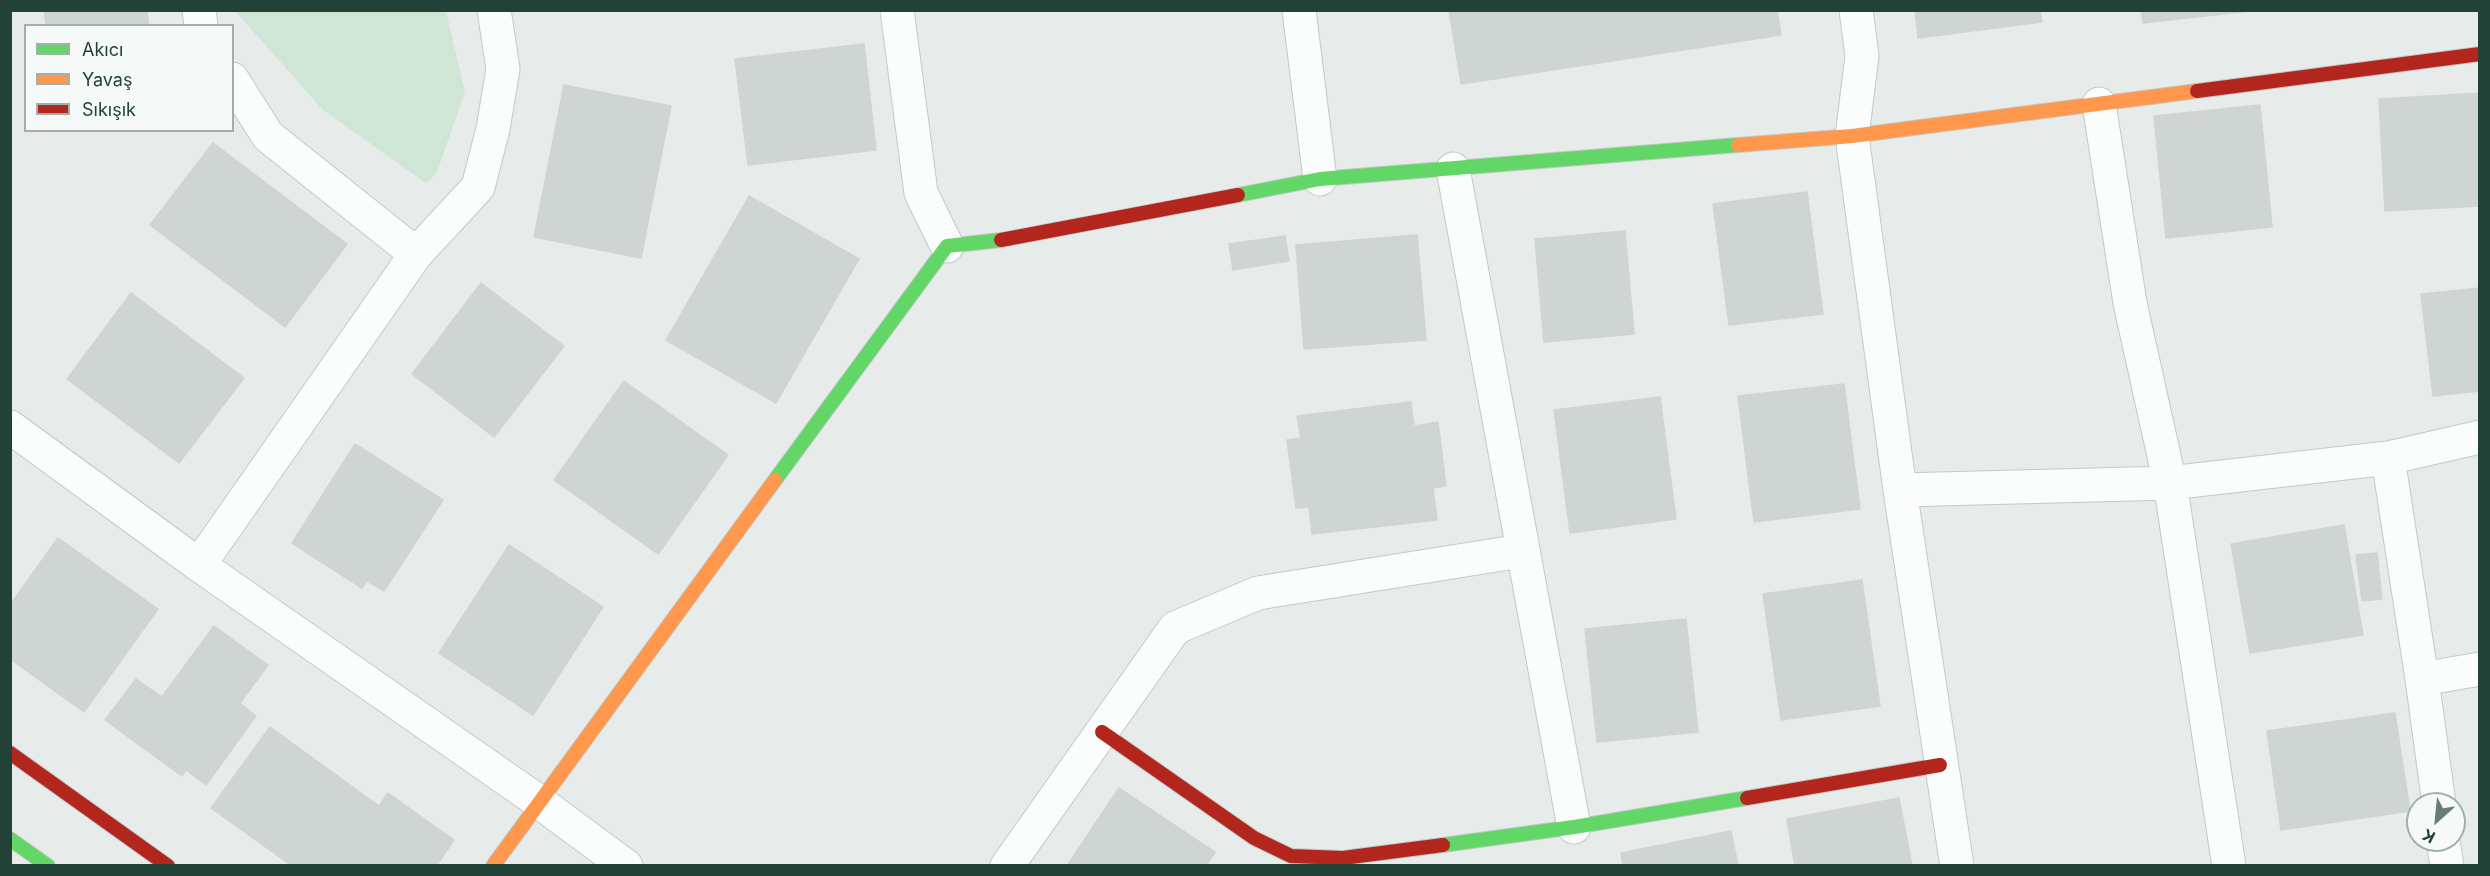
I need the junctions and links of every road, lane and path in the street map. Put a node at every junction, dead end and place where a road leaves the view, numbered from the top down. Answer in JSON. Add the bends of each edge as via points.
{"nodes":[{"id":1,"x":494,"y":10,"type":"edge"},
{"id":2,"x":897,"y":10,"type":"edge"},
{"id":3,"x":1299,"y":10,"type":"edge"},
{"id":4,"x":1856,"y":10,"type":"edge"},
{"id":5,"x":2480,"y":54,"type":"edge"},
{"id":6,"x":234,"y":82,"type":"edge"},
{"id":7,"x":2099,"y":104,"type":"junction"},
{"id":8,"x":1852,"y":136,"type":"junction"},
{"id":9,"x":1453,"y":169,"type":"junction"},
{"id":10,"x":1320,"y":179,"type":"junction"},
{"id":11,"x":947,"y":246,"type":"junction"},
{"id":12,"x":416,"y":254,"type":"junction"},
{"id":13,"x":10,"y":428,"type":"edge"},
{"id":14,"x":2480,"y":437,"type":"edge"},
{"id":15,"x":2388,"y":458,"type":"junction"},
{"id":16,"x":2170,"y":483,"type":"junction"},
{"id":17,"x":1900,"y":490,"type":"junction"},
{"id":18,"x":1521,"y":551,"type":"junction"},
{"id":19,"x":199,"y":565,"type":"junction"},
{"id":20,"x":2480,"y":669,"type":"edge"},
{"id":21,"x":2422,"y":679,"type":"junction"},
{"id":22,"x":1102,"y":732,"type":"junction"},
{"id":23,"x":10,"y":753,"type":"edge"},
{"id":24,"x":1940,"y":765,"type":"junction"},
{"id":25,"x":2437,"y":792,"type":"edge"},
{"id":26,"x":538,"y":801,"type":"junction"},
{"id":27,"x":1574,"y":827,"type":"junction"},
{"id":28,"x":10,"y":839,"type":"edge"},
{"id":29,"x":48,"y":866,"type":"edge"},
{"id":30,"x":168,"y":866,"type":"edge"},
{"id":31,"x":493,"y":866,"type":"edge"},
{"id":32,"x":626,"y":866,"type":"edge"},
{"id":33,"x":1007,"y":866,"type":"edge"},
{"id":34,"x":1957,"y":866,"type":"edge"},
{"id":35,"x":2229,"y":866,"type":"edge"}],
"edges":[{"from":1,"to":12,"type":"street","via":[[503,69],[478,187]]},
{"from":2,"to":11,"type":"street","via":[[921,193]]},
{"from":3,"to":10,"type":"street"},
{"from":4,"to":8,"type":"street","via":[[1862,56]]},
{"from":5,"to":7,"type":"street"},
{"from":6,"to":12,"type":"street","via":[[268,136]]},
{"from":7,"to":8,"type":"street"},
{"from":7,"to":16,"type":"street","via":[[2130,303]]},
{"from":8,"to":9,"type":"street"},
{"from":8,"to":17,"type":"street"},
{"from":9,"to":10,"type":"street"},
{"from":9,"to":18,"type":"street"},
{"from":10,"to":11,"type":"street","via":[[999,240]]},
{"from":11,"to":26,"type":"street"},
{"from":12,"to":19,"type":"street"},
{"from":13,"to":19,"type":"street"},
{"from":14,"to":15,"type":"street"},
{"from":15,"to":16,"type":"street"},
{"from":15,"to":21,"type":"street"},
{"from":16,"to":17,"type":"street"},
{"from":16,"to":35,"type":"street"},
{"from":17,"to":24,"type":"street"},
{"from":18,"to":22,"type":"street","via":[[1258,593],[1175,628]]},
{"from":18,"to":27,"type":"street"},
{"from":19,"to":26,"type":"street"},
{"from":20,"to":21,"type":"street"},
{"from":21,"to":25,"type":"street"},
{"from":22,"to":27,"type":"street","via":[[1254,838],[1291,856],[1343,858]]},
{"from":22,"to":33,"type":"street"},
{"from":23,"to":30,"type":"street"},
{"from":24,"to":27,"type":"street"},
{"from":24,"to":34,"type":"street"},
{"from":26,"to":31,"type":"street"},
{"from":26,"to":32,"type":"street"},
{"from":28,"to":29,"type":"street"}]}
